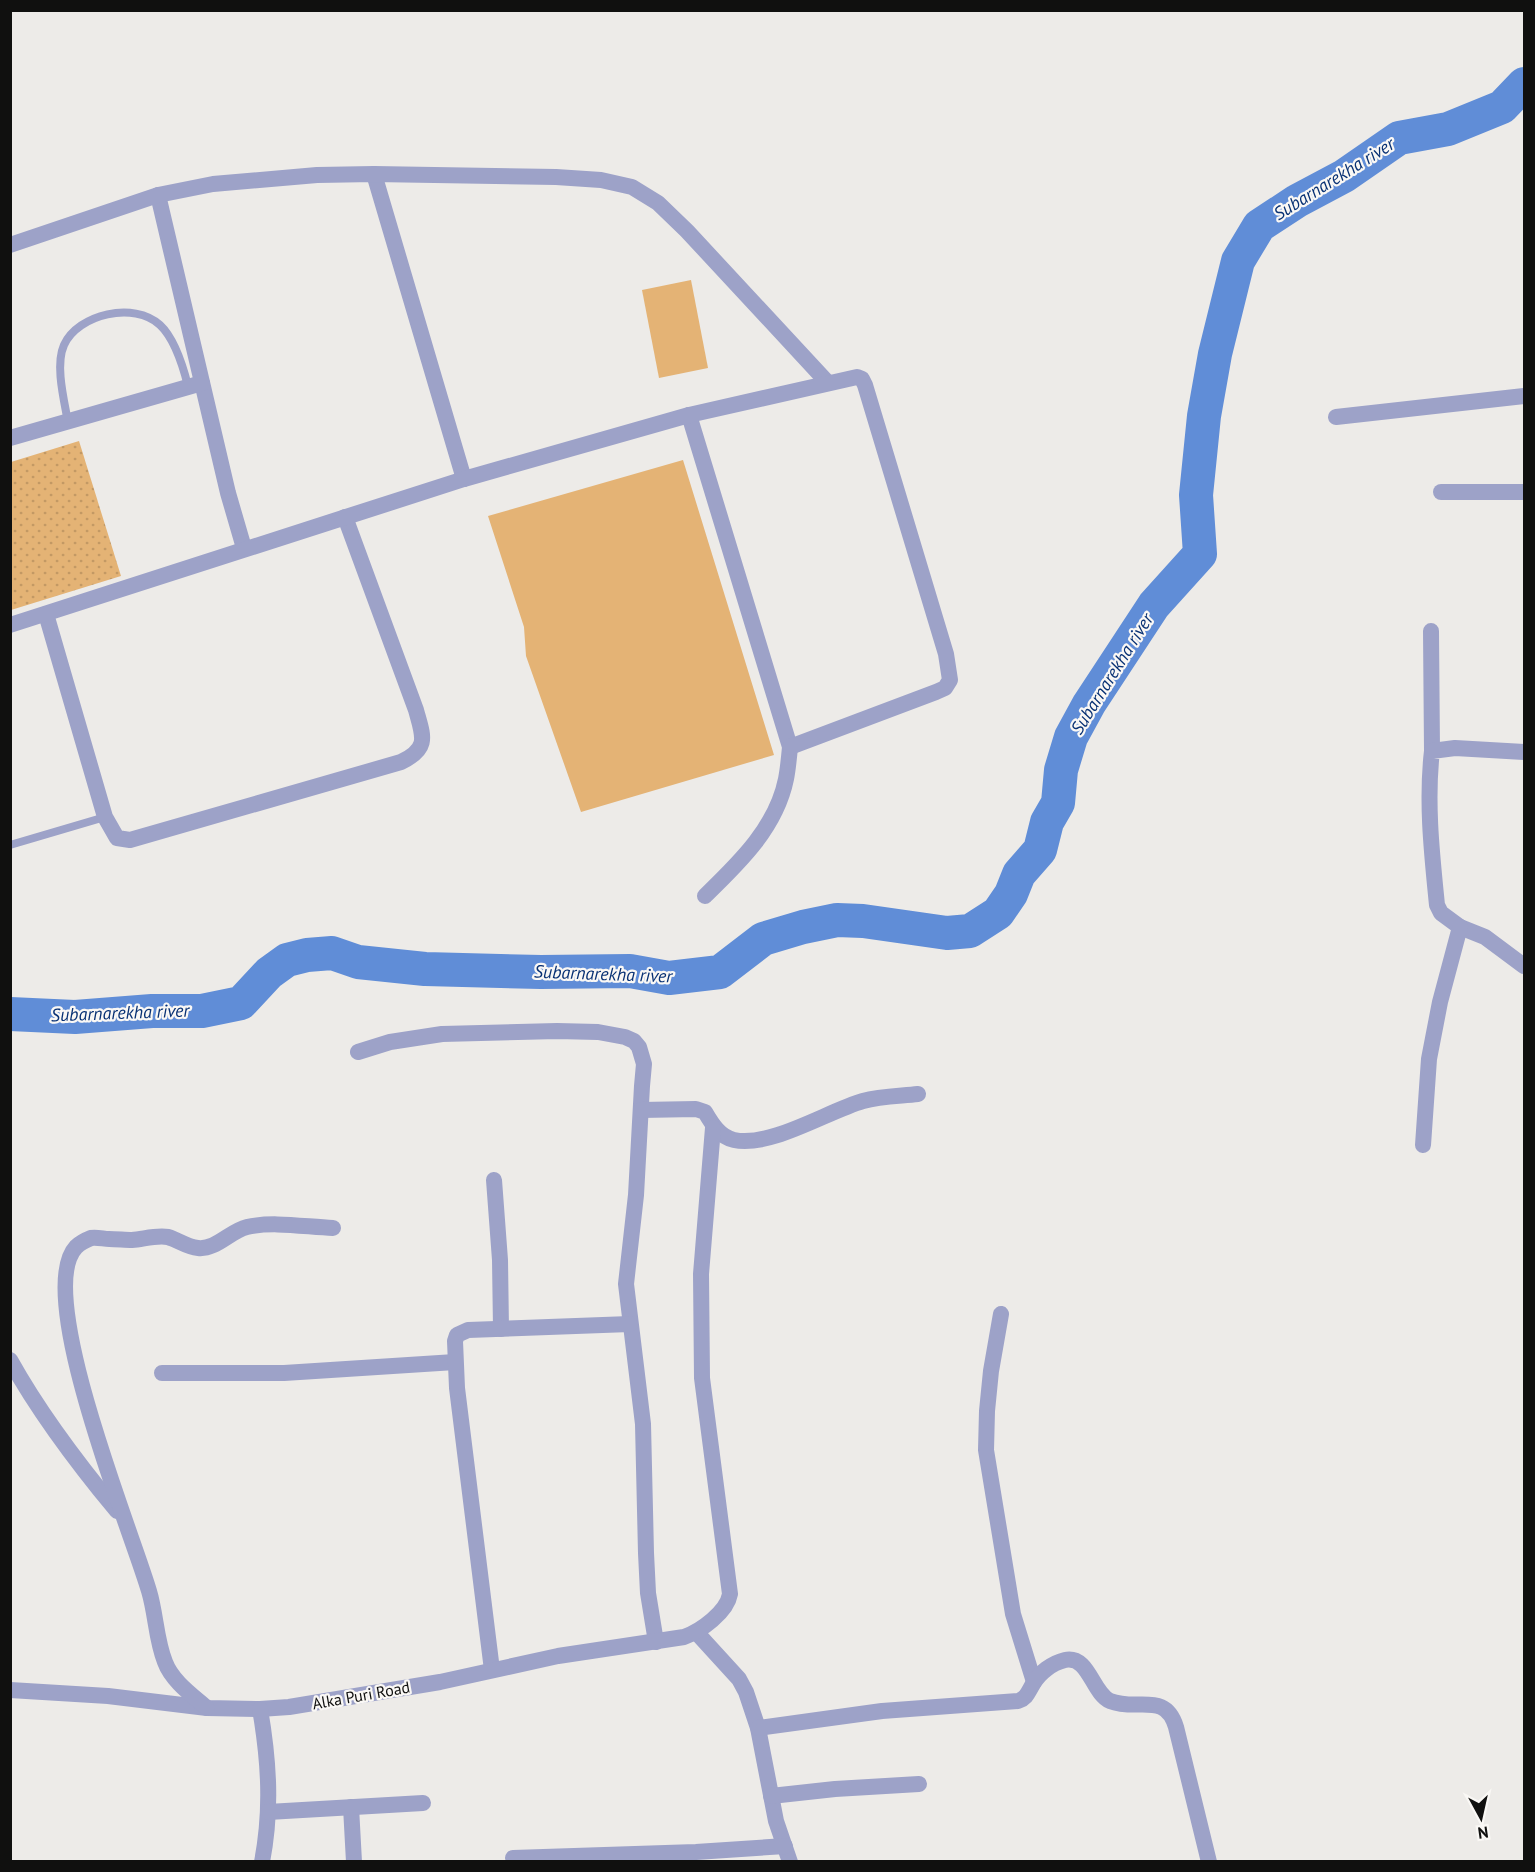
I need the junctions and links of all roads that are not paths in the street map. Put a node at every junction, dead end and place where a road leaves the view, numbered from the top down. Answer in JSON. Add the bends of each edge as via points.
{"nodes":[{"id":1,"x":374,"y":174,"type":"junction"},
{"id":2,"x":159,"y":195,"type":"junction"},
{"id":3,"x":10,"y":245,"type":"edge"},
{"id":4,"x":828,"y":382,"type":"junction"},
{"id":5,"x":195,"y":385,"type":"junction"},
{"id":6,"x":1524,"y":396,"type":"edge"},
{"id":7,"x":689,"y":415,"type":"junction"},
{"id":8,"x":1336,"y":417,"type":"dead end"},
{"id":9,"x":68,"y":422,"type":"junction"},
{"id":10,"x":10,"y":438,"type":"edge"},
{"id":11,"x":464,"y":479,"type":"junction"},
{"id":12,"x":1441,"y":492,"type":"dead end"},
{"id":13,"x":1524,"y":492,"type":"edge"},
{"id":14,"x":345,"y":517,"type":"junction"},
{"id":15,"x":244,"y":548,"type":"junction"},
{"id":16,"x":46,"y":614,"type":"junction"},
{"id":17,"x":10,"y":625,"type":"edge"},
{"id":18,"x":1431,"y":631,"type":"dead end"},
{"id":19,"x":790,"y":747,"type":"junction"},
{"id":20,"x":1432,"y":752,"type":"junction"},
{"id":21,"x":1524,"y":752,"type":"edge"},
{"id":22,"x":105,"y":817,"type":"junction"},
{"id":23,"x":10,"y":845,"type":"edge"},
{"id":24,"x":705,"y":896,"type":"dead end"},
{"id":25,"x":1460,"y":927,"type":"junction"},
{"id":26,"x":1524,"y":966,"type":"edge"},
{"id":27,"x":358,"y":1052,"type":"dead end"},
{"id":28,"x":918,"y":1094,"type":"dead end"},
{"id":29,"x":641,"y":1110,"type":"junction"},
{"id":30,"x":713,"y":1128,"type":"junction"},
{"id":31,"x":1423,"y":1145,"type":"dead end"},
{"id":32,"x":494,"y":1180,"type":"dead end"},
{"id":33,"x":333,"y":1228,"type":"dead end"},
{"id":34,"x":1001,"y":1314,"type":"dead end"},
{"id":35,"x":630,"y":1324,"type":"junction"},
{"id":36,"x":501,"y":1329,"type":"junction"},
{"id":37,"x":10,"y":1360,"type":"edge"},
{"id":38,"x":455,"y":1362,"type":"junction"},
{"id":39,"x":162,"y":1373,"type":"dead end"},
{"id":40,"x":125,"y":1521,"type":"junction"},
{"id":41,"x":701,"y":1629,"type":"junction"},
{"id":42,"x":656,"y":1642,"type":"junction"},
{"id":43,"x":492,"y":1670,"type":"junction"},
{"id":44,"x":1034,"y":1682,"type":"junction"},
{"id":45,"x":10,"y":1690,"type":"edge"},
{"id":46,"x":207,"y":1708,"type":"junction"},
{"id":47,"x":260,"y":1709,"type":"junction"},
{"id":48,"x":758,"y":1728,"type":"junction"},
{"id":49,"x":919,"y":1784,"type":"dead end"},
{"id":50,"x":771,"y":1796,"type":"junction"},
{"id":51,"x":423,"y":1803,"type":"dead end"},
{"id":52,"x":351,"y":1807,"type":"junction"},
{"id":53,"x":268,"y":1812,"type":"junction"},
{"id":54,"x":788,"y":1854,"type":"edge"},
{"id":55,"x":513,"y":1858,"type":"dead end"},
{"id":56,"x":262,"y":1862,"type":"edge"},
{"id":57,"x":354,"y":1862,"type":"edge"},
{"id":58,"x":1209,"y":1862,"type":"edge"}],
"edges":[{"from":1,"to":2,"type":"street","via":[[213,184]]},
{"from":1,"to":4,"type":"street","via":[[556,177],[602,180],[632,187],[658,203],[687,231]]},
{"from":1,"to":11,"type":"street"},
{"from":2,"to":3,"type":"street"},
{"from":2,"to":5,"type":"street"},
{"from":4,"to":7,"type":"street"},
{"from":4,"to":19,"type":"street","via":[[857,377],[865,385],[946,654],[950,680],[936,692]]},
{"from":5,"to":9,"type":"street"},
{"from":5,"to":9,"type":"lane","via":[[159,323],[135,314],[99,317],[82,324],[63,346],[60,372]]},
{"from":5,"to":15,"type":"street"},
{"from":6,"to":8,"type":"street"},
{"from":7,"to":11,"type":"street"},
{"from":7,"to":19,"type":"street"},
{"from":9,"to":10,"type":"street"},
{"from":11,"to":14,"type":"street"},
{"from":12,"to":13,"type":"street"},
{"from":14,"to":15,"type":"street"},
{"from":14,"to":22,"type":"street","via":[[416,710],[423,736],[419,751],[401,762],[130,840],[117,838]]},
{"from":15,"to":16,"type":"street"},
{"from":16,"to":17,"type":"street"},
{"from":16,"to":22,"type":"street"},
{"from":18,"to":20,"type":"street"},
{"from":19,"to":24,"type":"street","via":[[786,780],[766,828]]},
{"from":20,"to":21,"type":"street","via":[[1455,748]]},
{"from":20,"to":25,"type":"street","via":[[1431,833],[1437,905],[1441,913]]},
{"from":22,"to":23,"type":"lane"},
{"from":25,"to":26,"type":"street","via":[[1485,937]]},
{"from":25,"to":31,"type":"street","via":[[1431,1049]]},
{"from":27,"to":29,"type":"street","via":[[390,1042],[442,1034],[557,1031],[625,1037],[634,1041],[642,1055]]},
{"from":28,"to":30,"type":"street","via":[[864,1101],[786,1132],[753,1140],[734,1140]]},
{"from":29,"to":30,"type":"street","via":[[696,1109],[705,1112]]},
{"from":29,"to":35,"type":"street","via":[[626,1284]]},
{"from":30,"to":41,"type":"street","via":[[701,1274],[702,1378],[730,1597]]},
{"from":32,"to":36,"type":"street"},
{"from":33,"to":40,"type":"street","via":[[246,1227],[203,1248],[163,1237],[92,1238],[75,1248],[65,1278],[71,1338]]},
{"from":34,"to":44,"type":"street","via":[[989,1391],[986,1450],[1013,1614]]},
{"from":35,"to":36,"type":"street"},
{"from":35,"to":42,"type":"street","via":[[643,1424],[646,1563]]},
{"from":36,"to":38,"type":"street","via":[[468,1330],[457,1335]]},
{"from":37,"to":40,"type":"street","via":[[58,1434]]},
{"from":38,"to":39,"type":"street","via":[[284,1373]]},
{"from":38,"to":43,"type":"street"},
{"from":40,"to":46,"type":"street","via":[[149,1592],[165,1663],[178,1682]]},
{"from":41,"to":42,"type":"street","name":"Alka Puri Road"},
{"from":41,"to":48,"type":"street","via":[[739,1679]]},
{"from":42,"to":43,"type":"street","name":"Alka Puri Road"},
{"from":43,"to":47,"type":"street","name":"Alka Puri Road","via":[[318,1703]]},
{"from":44,"to":48,"type":"street","via":[[1018,1701],[882,1711]]},
{"from":44,"to":58,"type":"street","via":[[1057,1662],[1070,1659],[1082,1665],[1112,1702],[1164,1707],[1170,1712]]},
{"from":45,"to":46,"type":"street","name":"Alka Puri Road"},
{"from":46,"to":47,"type":"street","name":"Alka Puri Road"},
{"from":47,"to":53,"type":"street","via":[[267,1754]]},
{"from":48,"to":50,"type":"street"},
{"from":49,"to":50,"type":"street"},
{"from":50,"to":54,"type":"street"},
{"from":51,"to":52,"type":"street"},
{"from":52,"to":53,"type":"street"},
{"from":52,"to":57,"type":"street"},
{"from":53,"to":56,"type":"street"},
{"from":54,"to":55,"type":"street","via":[[696,1852]]}]}
